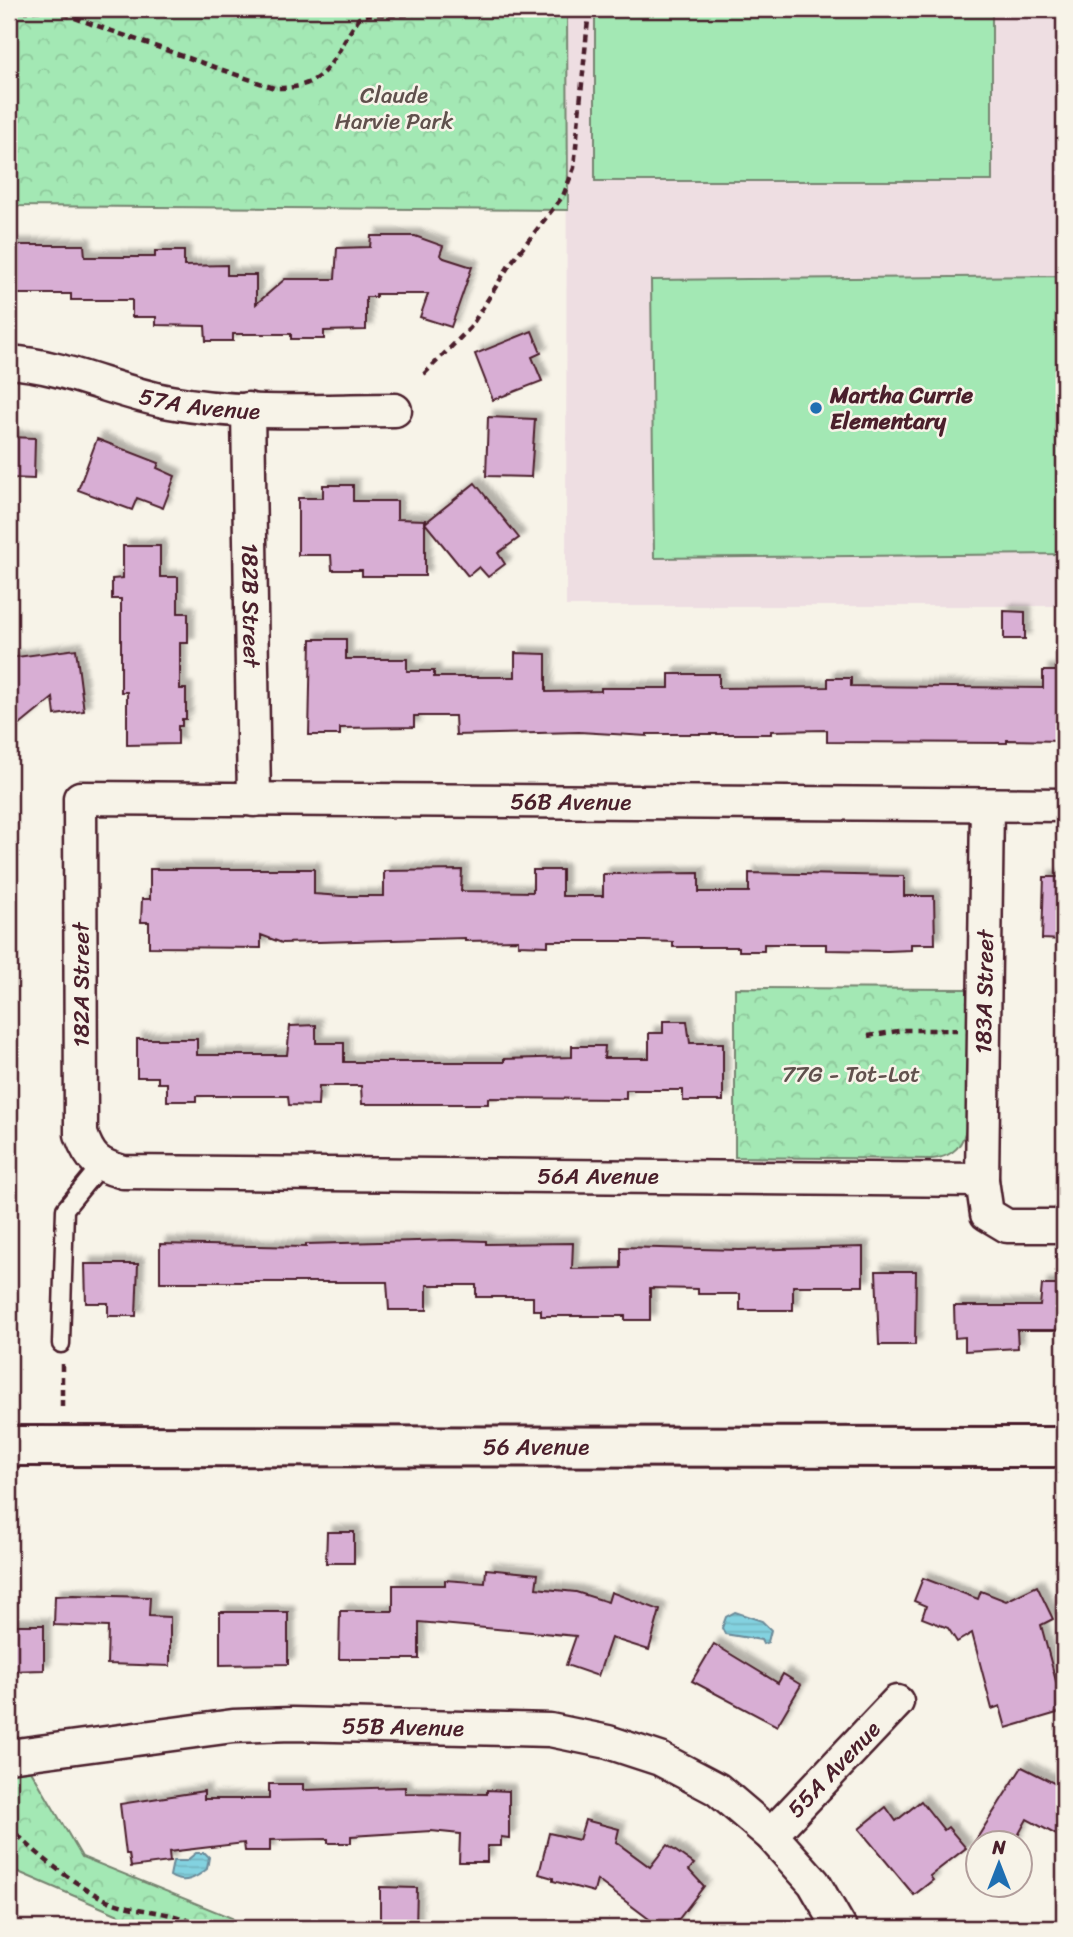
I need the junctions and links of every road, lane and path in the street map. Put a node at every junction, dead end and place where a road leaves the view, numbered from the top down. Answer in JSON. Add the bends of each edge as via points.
{"nodes":[{"id":1,"x":54,"y":9,"type":"edge"},
{"id":2,"x":424,"y":9,"type":"edge"},
{"id":3,"x":589,"y":9,"type":"edge"},
{"id":4,"x":9,"y":12,"type":"edge"},
{"id":5,"x":9,"y":362,"type":"edge"},
{"id":6,"x":424,"y":374,"type":"dead end"},
{"id":7,"x":248,"y":410,"type":"junction"},
{"id":8,"x":395,"y":410,"type":"dead end"},
{"id":9,"x":80,"y":798,"type":"joint"},
{"id":10,"x":254,"y":800,"type":"junction"},
{"id":11,"x":987,"y":805,"type":"junction"},
{"id":12,"x":1064,"y":805,"type":"edge"},
{"id":13,"x":964,"y":1030,"type":"dead end"},
{"id":14,"x":868,"y":1037,"type":"dead end"},
{"id":15,"x":100,"y":1166,"type":"junction"},
{"id":16,"x":982,"y":1180,"type":"junction"},
{"id":17,"x":1064,"y":1226,"type":"edge"},
{"id":18,"x":61,"y":1344,"type":"joint"},
{"id":19,"x":62,"y":1412,"type":"dead end"},
{"id":20,"x":9,"y":1446,"type":"edge"},
{"id":21,"x":1064,"y":1447,"type":"edge"},
{"id":22,"x":897,"y":1702,"type":"dead end"},
{"id":23,"x":9,"y":1756,"type":"edge"},
{"id":24,"x":9,"y":1826,"type":"edge"},
{"id":25,"x":771,"y":1835,"type":"junction"},
{"id":26,"x":202,"y":1928,"type":"edge"},
{"id":27,"x":840,"y":1928,"type":"edge"}],
"edges":[{"from":1,"to":2,"type":"path","via":[[274,88],[293,88],[323,76],[359,18],[403,16]]},
{"from":1,"to":4,"type":"path"},
{"from":3,"to":6,"type":"path","via":[[574,168],[563,196],[510,264],[470,328]]},
{"from":5,"to":7,"type":"street","name":"57A Avenue","via":[[58,369],[167,402]]},
{"from":7,"to":8,"type":"street","name":"57A Avenue"},
{"from":7,"to":10,"type":"street","name":"182B Street"},
{"from":9,"to":10,"type":"street","name":"56B Avenue"},
{"from":9,"to":15,"type":"street","name":"182A Street","via":[[82,1134],[89,1155]]},
{"from":10,"to":11,"type":"street","name":"56B Avenue"},
{"from":11,"to":12,"type":"street","name":"56B Avenue"},
{"from":11,"to":16,"type":"street","name":"183A Street"},
{"from":13,"to":14,"type":"path","via":[[904,1030]]},
{"from":15,"to":16,"type":"street","name":"56A Avenue","via":[[122,1172]]},
{"from":15,"to":18,"type":"lane","via":[[65,1209]]},
{"from":16,"to":17,"type":"street","via":[[987,1214],[1007,1226]]},
{"from":18,"to":19,"type":"path"},
{"from":20,"to":21,"type":"highway","name":"56 Avenue"},
{"from":22,"to":25,"type":"street","name":"55A Avenue"},
{"from":23,"to":25,"type":"street","name":"55B Avenue","via":[[233,1726],[550,1730],[660,1759],[717,1789]]},
{"from":24,"to":26,"type":"path","via":[[24,1843],[93,1893],[115,1903],[187,1918]]},
{"from":25,"to":27,"type":"street","via":[[814,1883]]}]}
